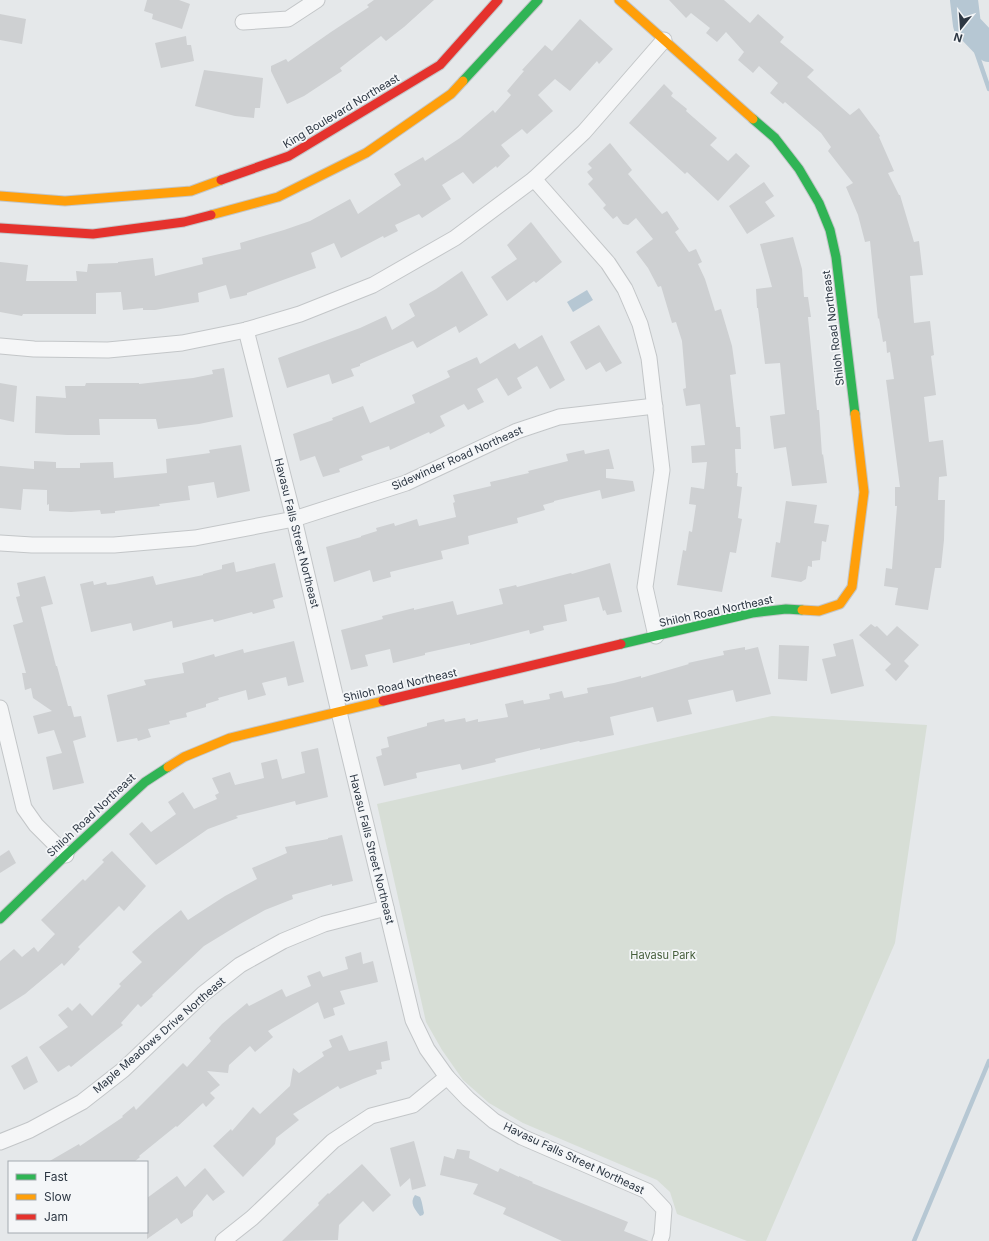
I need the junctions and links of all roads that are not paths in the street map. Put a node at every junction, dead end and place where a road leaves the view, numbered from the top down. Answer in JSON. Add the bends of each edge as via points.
{"nodes":[{"id":1,"x":317,"y":0,"type":"edge"},
{"id":2,"x":498,"y":0,"type":"edge"},
{"id":3,"x":538,"y":0,"type":"edge"},
{"id":4,"x":619,"y":0,"type":"edge"},
{"id":5,"x":243,"y":22,"type":"dead end"},
{"id":6,"x":664,"y":40,"type":"junction"},
{"id":7,"x":534,"y":179,"type":"junction"},
{"id":8,"x":0,"y":196,"type":"edge"},
{"id":9,"x":0,"y":228,"type":"edge"},
{"id":10,"x":246,"y":330,"type":"junction"},
{"id":11,"x":0,"y":346,"type":"edge"},
{"id":12,"x":655,"y":406,"type":"junction"},
{"id":13,"x":294,"y":519,"type":"junction"},
{"id":14,"x":0,"y":543,"type":"edge"},
{"id":15,"x":656,"y":636,"type":"junction"},
{"id":16,"x":0,"y":708,"type":"edge"},
{"id":17,"x":339,"y":712,"type":"junction"},
{"id":18,"x":66,"y":855,"type":"junction"},
{"id":19,"x":386,"y":908,"type":"junction"},
{"id":20,"x":0,"y":919,"type":"edge"},
{"id":21,"x":447,"y":1077,"type":"junction"},
{"id":22,"x":0,"y":1142,"type":"edge"},
{"id":23,"x":223,"y":1241,"type":"edge"},
{"id":24,"x":660,"y":1241,"type":"edge"}],
"edges":[{"from":1,"to":5,"type":"street","via":[[288,19]]},
{"from":2,"to":8,"type":"street","name":"King Boulevard Northeast","via":[[440,65],[289,156],[191,191],[65,201]]},
{"from":3,"to":9,"type":"street","via":[[451,94],[366,153],[278,197],[184,222],[93,234]]},
{"from":4,"to":6,"type":"street","name":"Shiloh Road Northeast"},
{"from":6,"to":7,"type":"street","via":[[584,132]]},
{"from":6,"to":15,"type":"street","name":"Shiloh Road Northeast","via":[[775,138],[795,163],[830,227],[836,257],[864,492],[852,587],[840,604],[819,612],[786,609],[752,613]]},
{"from":7,"to":10,"type":"street","via":[[455,238],[373,285],[300,314]]},
{"from":7,"to":12,"type":"street","via":[[608,263],[625,289],[640,324],[649,358]]},
{"from":10,"to":11,"type":"street","via":[[182,343],[108,350]]},
{"from":10,"to":13,"type":"street","name":"Havasu Falls Street Northeast"},
{"from":12,"to":13,"type":"street","name":"Sidewinder Road Northeast","via":[[559,417],[517,431],[406,483]]},
{"from":12,"to":15,"type":"street","via":[[662,470],[645,587]]},
{"from":13,"to":14,"type":"street","name":"Sidewinder Road Northeast","via":[[195,538],[114,545]]},
{"from":13,"to":17,"type":"street","name":"Havasu Falls Street Northeast"},
{"from":15,"to":17,"type":"street","name":"Shiloh Road Northeast"},
{"from":16,"to":18,"type":"street","via":[[24,808],[36,825]]},
{"from":17,"to":18,"type":"street","name":"Shiloh Road Northeast","via":[[230,738],[184,757],[145,782]]},
{"from":17,"to":19,"type":"street","name":"Havasu Falls Street Northeast"},
{"from":18,"to":20,"type":"street","name":"Shiloh Road Northeast"},
{"from":19,"to":21,"type":"street","name":"Havasu Falls Street Northeast","via":[[413,1020],[427,1049]]},
{"from":19,"to":22,"type":"street","name":"Maple Meadows Drive Northeast","via":[[324,924],[283,941],[240,965],[203,994],[123,1070],[82,1102],[30,1130]]},
{"from":21,"to":23,"type":"street","via":[[413,1105],[370,1116],[333,1141],[252,1218]]},
{"from":21,"to":24,"type":"street","name":"Havasu Falls Street Northeast","via":[[494,1121],[515,1133],[647,1191],[664,1209]]}]}
